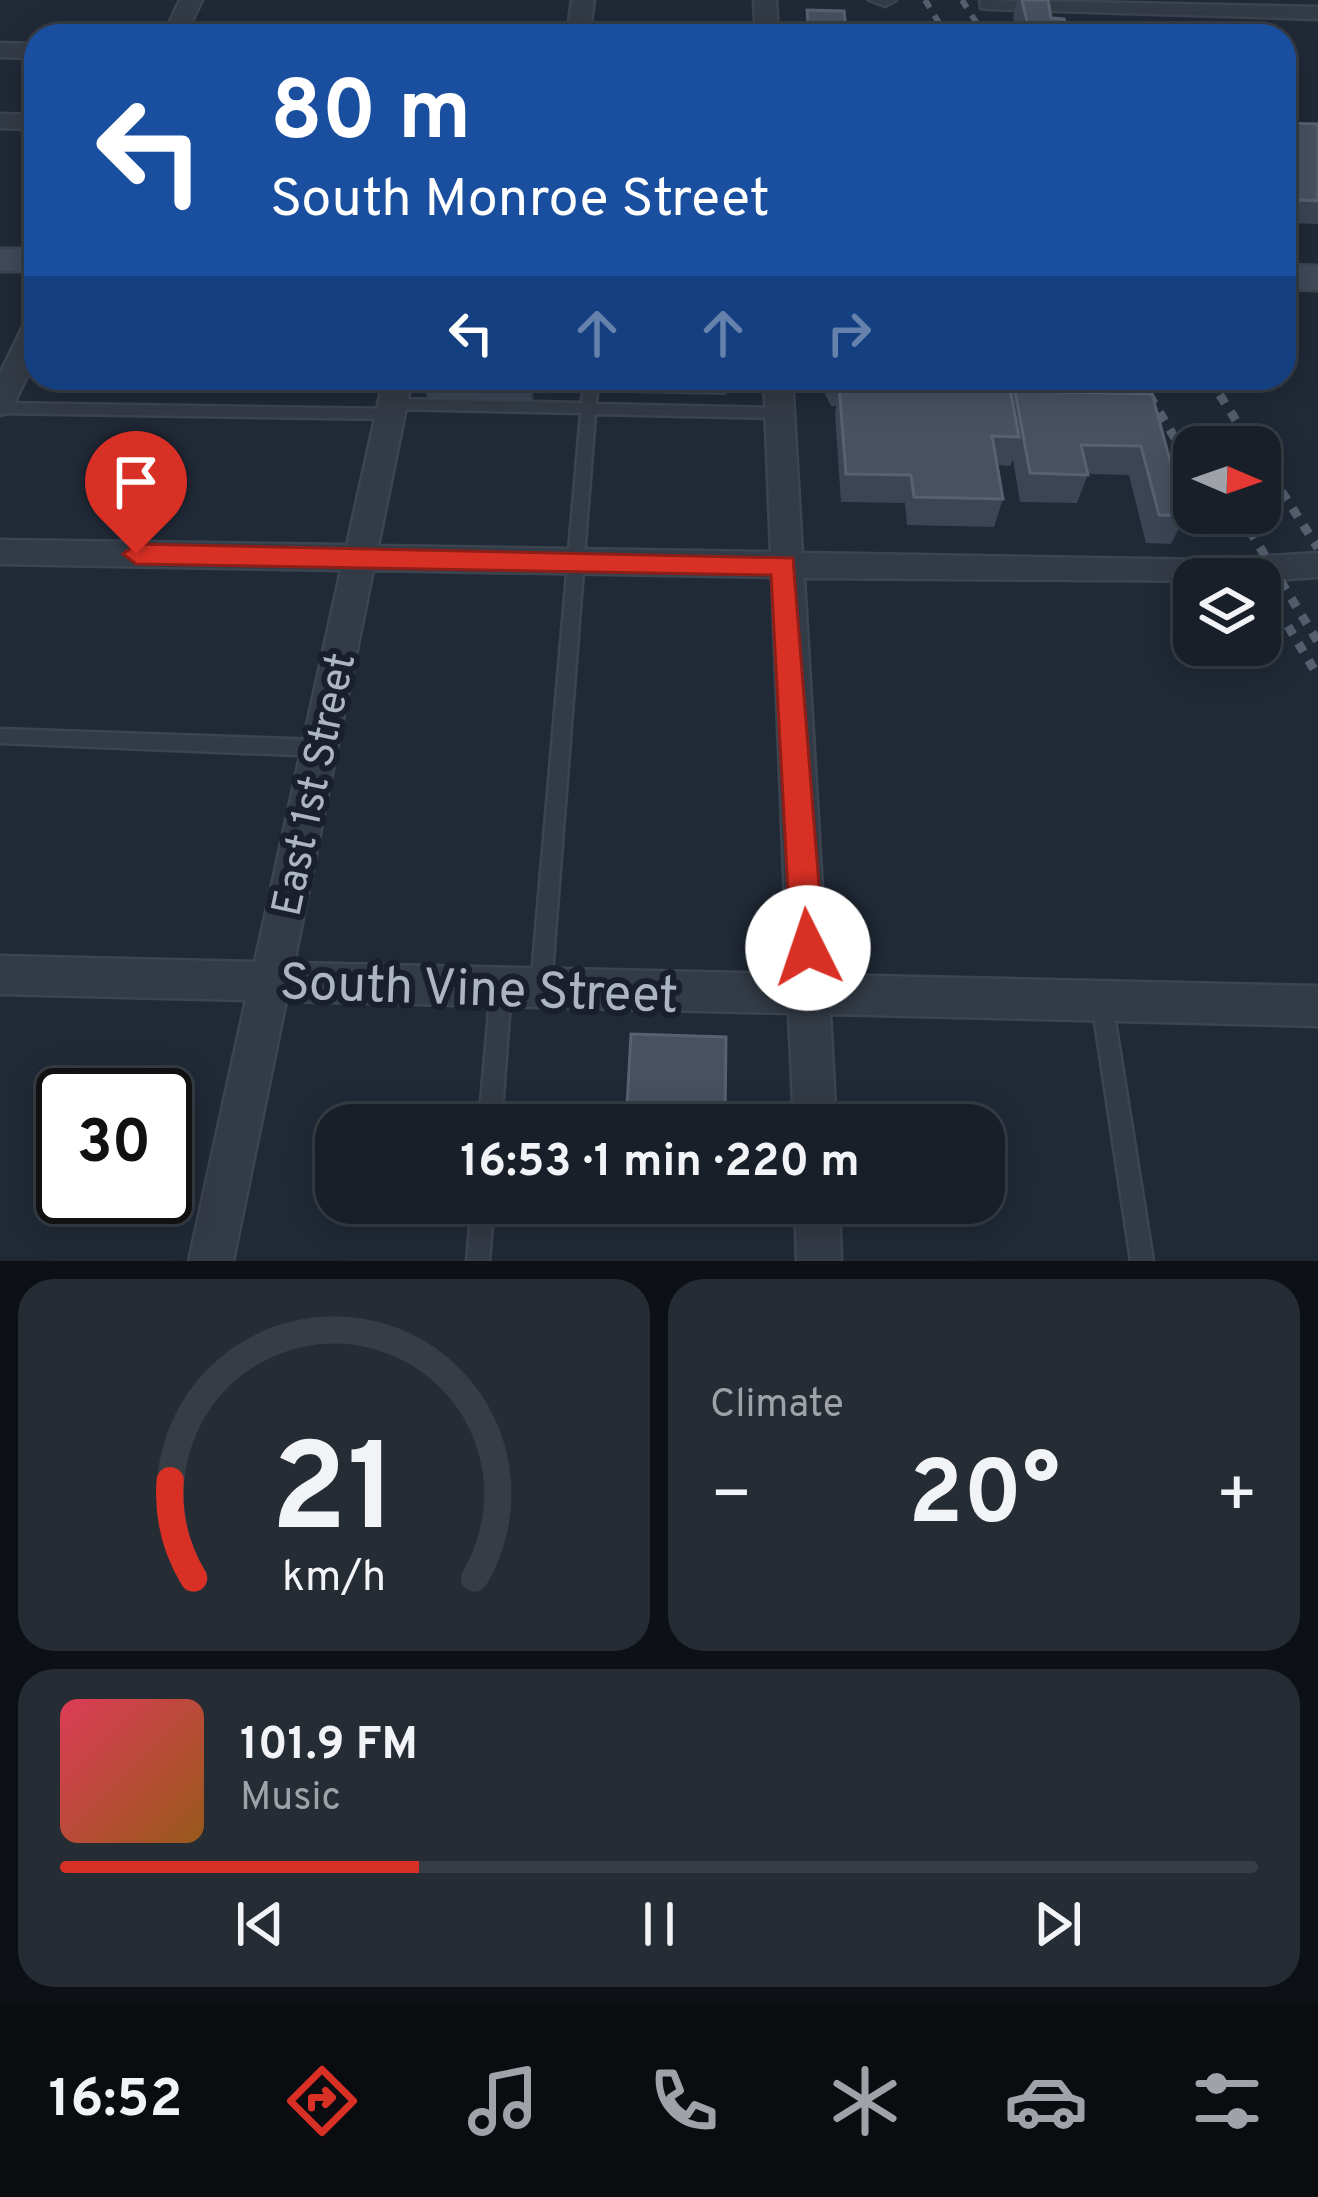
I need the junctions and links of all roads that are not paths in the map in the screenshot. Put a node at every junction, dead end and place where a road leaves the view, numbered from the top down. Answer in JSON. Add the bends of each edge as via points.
{"nodes":[{"id":1,"x":988,"y":4,"type":"dead end"},
{"id":2,"x":1201,"y":5,"type":"edge"},
{"id":3,"x":1318,"y":13,"type":"edge"},
{"id":4,"x":24,"y":353,"type":"edge"},
{"id":5,"x":590,"y":390,"type":"edge"},
{"id":6,"x":778,"y":396,"type":"edge"},
{"id":7,"x":394,"y":399,"type":"edge"},
{"id":8,"x":0,"y":407,"type":"edge"},
{"id":9,"x":588,"y":407,"type":"junction"},
{"id":10,"x":0,"y":552,"type":"edge"},
{"id":11,"x":361,"y":558,"type":"junction"},
{"id":12,"x":572,"y":562,"type":"junction"},
{"id":13,"x":784,"y":565,"type":"junction"},
{"id":14,"x":1318,"y":565,"type":"edge"},
{"id":15,"x":0,"y":736,"type":"edge"},
{"id":16,"x":320,"y":748,"type":"junction"},
{"id":17,"x":0,"y":975,"type":"edge"},
{"id":18,"x":269,"y":982,"type":"junction"},
{"id":19,"x":521,"y":989,"type":"junction"},
{"id":20,"x":811,"y":996,"type":"junction"},
{"id":21,"x":1101,"y":1001,"type":"junction"},
{"id":22,"x":1318,"y":1006,"type":"edge"},
{"id":23,"x":495,"y":1104,"type":"edge"},
{"id":24,"x":814,"y":1104,"type":"edge"},
{"id":25,"x":481,"y":1224,"type":"edge"},
{"id":26,"x":818,"y":1224,"type":"edge"},
{"id":27,"x":211,"y":1261,"type":"edge"},
{"id":28,"x":478,"y":1261,"type":"edge"},
{"id":29,"x":819,"y":1261,"type":"edge"},
{"id":30,"x":1142,"y":1261,"type":"edge"}],
"edges":[{"from":1,"to":2,"type":"street"},
{"from":2,"to":3,"type":"street"},
{"from":4,"to":8,"type":"street"},
{"from":5,"to":9,"type":"lane"},
{"from":6,"to":9,"type":"lane"},
{"from":6,"to":13,"type":"street"},
{"from":7,"to":8,"type":"lane"},
{"from":7,"to":9,"type":"lane"},
{"from":7,"to":11,"type":"street","name":"East 1st Street"},
{"from":9,"to":12,"type":"lane"},
{"from":10,"to":11,"type":"street"},
{"from":11,"to":12,"type":"street"},
{"from":11,"to":16,"type":"street","name":"East 1st Street"},
{"from":12,"to":13,"type":"street"},
{"from":12,"to":19,"type":"lane"},
{"from":13,"to":14,"type":"street","via":[[1210,572]]},
{"from":13,"to":20,"type":"street"},
{"from":15,"to":16,"type":"lane"},
{"from":16,"to":18,"type":"street","name":"East 1st Street"},
{"from":17,"to":18,"type":"street","name":"South Vine Street"},
{"from":18,"to":19,"type":"street","name":"South Vine Street"},
{"from":18,"to":27,"type":"street","name":"East 1st Street"},
{"from":19,"to":20,"type":"street","name":"South Vine Street"},
{"from":19,"to":23,"type":"lane"},
{"from":20,"to":21,"type":"street","name":"South Vine Street"},
{"from":20,"to":24,"type":"street"},
{"from":21,"to":22,"type":"street","name":"South Vine Street"},
{"from":21,"to":30,"type":"lane"},
{"from":25,"to":28,"type":"lane"},
{"from":26,"to":29,"type":"street"}]}
